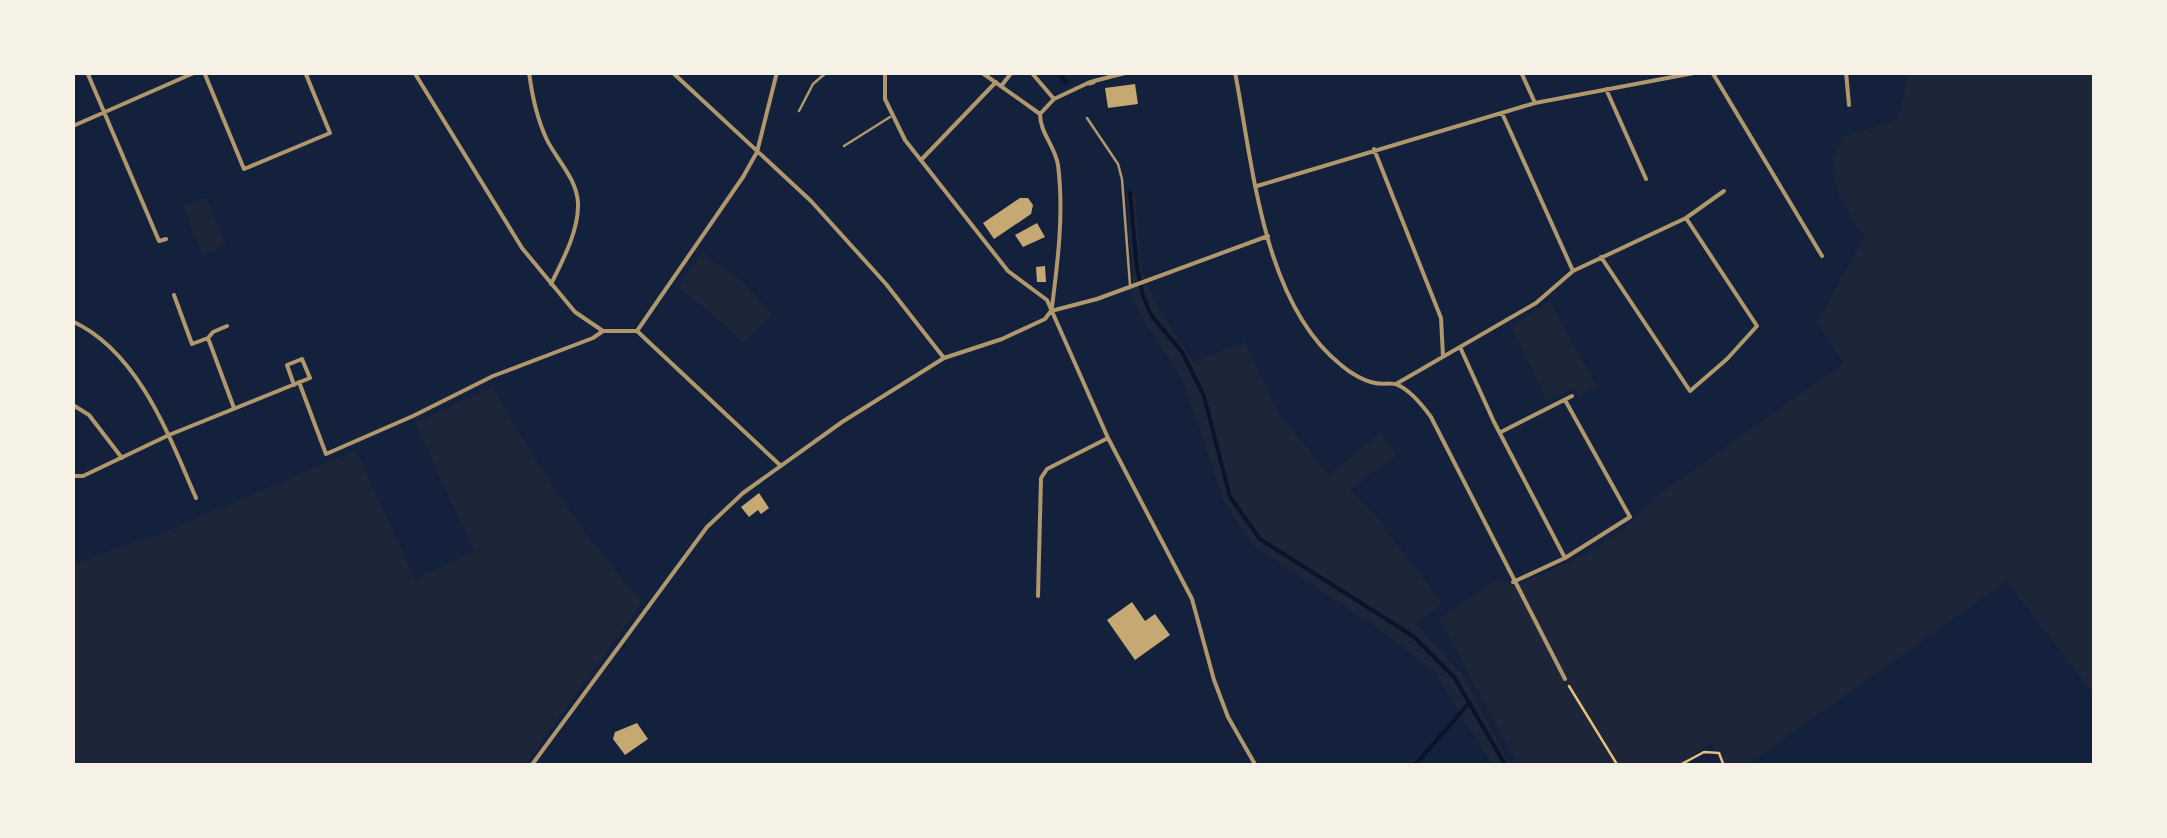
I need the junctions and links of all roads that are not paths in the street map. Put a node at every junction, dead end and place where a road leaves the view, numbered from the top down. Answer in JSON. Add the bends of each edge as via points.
{"nodes":[{"id":1,"x":87,"y":72,"type":"edge"},
{"id":2,"x":196,"y":72,"type":"edge"},
{"id":3,"x":204,"y":72,"type":"edge"},
{"id":4,"x":304,"y":72,"type":"edge"},
{"id":5,"x":414,"y":72,"type":"edge"},
{"id":6,"x":529,"y":72,"type":"edge"},
{"id":7,"x":672,"y":72,"type":"edge"},
{"id":8,"x":777,"y":72,"type":"edge"},
{"id":9,"x":827,"y":72,"type":"edge"},
{"id":10,"x":981,"y":72,"type":"edge"},
{"id":11,"x":1012,"y":72,"type":"edge"},
{"id":12,"x":1031,"y":72,"type":"edge"},
{"id":13,"x":1128,"y":72,"type":"edge"},
{"id":14,"x":1235,"y":72,"type":"edge"},
{"id":15,"x":1521,"y":72,"type":"edge"},
{"id":16,"x":1700,"y":72,"type":"edge"},
{"id":17,"x":1712,"y":72,"type":"edge"},
{"id":18,"x":1846,"y":72,"type":"edge"},
{"id":19,"x":883,"y":73,"type":"edge"},
{"id":20,"x":1682,"y":74,"type":"edge"},
{"id":21,"x":999,"y":83,"type":"junction"},
{"id":22,"x":1606,"y":89,"type":"junction"},
{"id":23,"x":1054,"y":99,"type":"junction"},
{"id":24,"x":1535,"y":103,"type":"junction"},
{"id":25,"x":1849,"y":106,"type":"dead end"},
{"id":26,"x":799,"y":111,"type":"dead end"},
{"id":27,"x":104,"y":112,"type":"junction"},
{"id":28,"x":1502,"y":113,"type":"junction"},
{"id":29,"x":1040,"y":114,"type":"junction"},
{"id":30,"x":891,"y":116,"type":"junction"},
{"id":31,"x":1087,"y":118,"type":"dead end"},
{"id":32,"x":73,"y":126,"type":"edge"},
{"id":33,"x":844,"y":146,"type":"dead end"},
{"id":34,"x":1374,"y":150,"type":"junction"},
{"id":35,"x":757,"y":152,"type":"junction"},
{"id":36,"x":922,"y":159,"type":"junction"},
{"id":37,"x":1646,"y":178,"type":"dead end"},
{"id":38,"x":1257,"y":186,"type":"junction"},
{"id":39,"x":1724,"y":191,"type":"dead end"},
{"id":40,"x":1686,"y":218,"type":"junction"},
{"id":41,"x":1268,"y":236,"type":"junction"},
{"id":42,"x":166,"y":238,"type":"dead end"},
{"id":43,"x":1602,"y":256,"type":"junction"},
{"id":44,"x":1822,"y":256,"type":"dead end"},
{"id":45,"x":1573,"y":271,"type":"junction"},
{"id":46,"x":551,"y":284,"type":"junction"},
{"id":47,"x":1132,"y":286,"type":"junction"},
{"id":48,"x":174,"y":295,"type":"dead end"},
{"id":49,"x":1051,"y":311,"type":"junction"},
{"id":50,"x":72,"y":321,"type":"edge"},
{"id":51,"x":228,"y":326,"type":"dead end"},
{"id":52,"x":604,"y":331,"type":"junction"},
{"id":53,"x":638,"y":331,"type":"junction"},
{"id":54,"x":208,"y":338,"type":"junction"},
{"id":55,"x":1460,"y":347,"type":"junction"},
{"id":56,"x":1443,"y":357,"type":"junction"},
{"id":57,"x":944,"y":358,"type":"junction"},
{"id":58,"x":297,"y":384,"type":"junction"},
{"id":59,"x":1396,"y":384,"type":"junction"},
{"id":60,"x":1572,"y":396,"type":"dead end"},
{"id":61,"x":1564,"y":400,"type":"junction"},
{"id":62,"x":73,"y":404,"type":"edge"},
{"id":63,"x":234,"y":408,"type":"junction"},
{"id":64,"x":1502,"y":432,"type":"junction"},
{"id":65,"x":169,"y":435,"type":"junction"},
{"id":66,"x":1108,"y":438,"type":"junction"},
{"id":67,"x":122,"y":458,"type":"junction"},
{"id":68,"x":780,"y":466,"type":"junction"},
{"id":69,"x":72,"y":476,"type":"edge"},
{"id":70,"x":196,"y":498,"type":"dead end"},
{"id":71,"x":1565,"y":558,"type":"junction"},
{"id":72,"x":1513,"y":582,"type":"junction"},
{"id":73,"x":1038,"y":596,"type":"dead end"},
{"id":74,"x":1565,"y":679,"type":"road end"},
{"id":75,"x":531,"y":766,"type":"edge"},
{"id":76,"x":1256,"y":766,"type":"edge"}],
"edges":[{"from":1,"to":27,"type":"street"},
{"from":2,"to":27,"type":"street"},
{"from":3,"to":4,"type":"street","via":[[244,168],[330,133]]},
{"from":5,"to":46,"type":"street"},
{"from":6,"to":46,"type":"street","via":[[537,117],[578,202]]},
{"from":7,"to":35,"type":"street"},
{"from":8,"to":35,"type":"street"},
{"from":9,"to":26,"type":"lane"},
{"from":10,"to":21,"type":"street"},
{"from":11,"to":21,"type":"street"},
{"from":12,"to":23,"type":"street"},
{"from":13,"to":23,"type":"street"},
{"from":14,"to":38,"type":"street"},
{"from":15,"to":24,"type":"street"},
{"from":16,"to":20,"type":"street"},
{"from":17,"to":44,"type":"street"},
{"from":18,"to":25,"type":"street"},
{"from":19,"to":30,"type":"street"},
{"from":20,"to":22,"type":"street"},
{"from":21,"to":29,"type":"street"},
{"from":21,"to":36,"type":"street"},
{"from":22,"to":24,"type":"street"},
{"from":22,"to":37,"type":"street"},
{"from":23,"to":29,"type":"street"},
{"from":24,"to":28,"type":"street"},
{"from":27,"to":32,"type":"street"},
{"from":27,"to":42,"type":"street","via":[[159,241]]},
{"from":28,"to":34,"type":"street"},
{"from":28,"to":45,"type":"street"},
{"from":29,"to":49,"type":"street","via":[[1060,182]]},
{"from":30,"to":33,"type":"lane"},
{"from":30,"to":36,"type":"street"},
{"from":31,"to":47,"type":"lane","via":[[1118,164]]},
{"from":34,"to":38,"type":"street"},
{"from":34,"to":56,"type":"street","via":[[1442,318]]},
{"from":35,"to":53,"type":"street"},
{"from":35,"to":57,"type":"street","via":[[812,201]]},
{"from":36,"to":49,"type":"street","via":[[998,259],[1048,300]]},
{"from":38,"to":41,"type":"street"},
{"from":39,"to":40,"type":"street"},
{"from":40,"to":43,"type":"street"},
{"from":40,"to":43,"type":"street","via":[[1757,326],[1690,391]]},
{"from":41,"to":47,"type":"street"},
{"from":41,"to":59,"type":"street","via":[[1288,300],[1316,342],[1372,383]]},
{"from":43,"to":45,"type":"street"},
{"from":45,"to":55,"type":"street","via":[[1536,304]]},
{"from":46,"to":52,"type":"street","via":[[575,312]]},
{"from":47,"to":49,"type":"street"},
{"from":48,"to":54,"type":"street","via":[[192,344]]},
{"from":49,"to":57,"type":"street","via":[[1002,339]]},
{"from":49,"to":66,"type":"street"},
{"from":50,"to":65,"type":"street","via":[[122,362]]},
{"from":51,"to":54,"type":"street"},
{"from":52,"to":53,"type":"street"},
{"from":52,"to":58,"type":"street","via":[[326,454]]},
{"from":53,"to":68,"type":"street"},
{"from":54,"to":63,"type":"street"},
{"from":55,"to":56,"type":"street"},
{"from":55,"to":64,"type":"street"},
{"from":56,"to":59,"type":"street"},
{"from":57,"to":68,"type":"street"},
{"from":58,"to":58,"type":"street","via":[[310,378],[302,359],[287,365]]},
{"from":58,"to":63,"type":"street"},
{"from":59,"to":72,"type":"street","via":[[1431,417]]},
{"from":60,"to":61,"type":"street"},
{"from":61,"to":64,"type":"street"},
{"from":61,"to":71,"type":"street","via":[[1630,517]]},
{"from":62,"to":67,"type":"street","via":[[90,415]]},
{"from":63,"to":65,"type":"street"},
{"from":64,"to":71,"type":"street"},
{"from":65,"to":67,"type":"street"},
{"from":65,"to":70,"type":"street"},
{"from":66,"to":73,"type":"street","via":[[1046,469],[1041,478]]},
{"from":66,"to":76,"type":"street","via":[[1192,599],[1221,699]]},
{"from":67,"to":69,"type":"street"},
{"from":68,"to":75,"type":"street","via":[[707,526]]},
{"from":71,"to":72,"type":"street"},
{"from":72,"to":74,"type":"street"}]}
